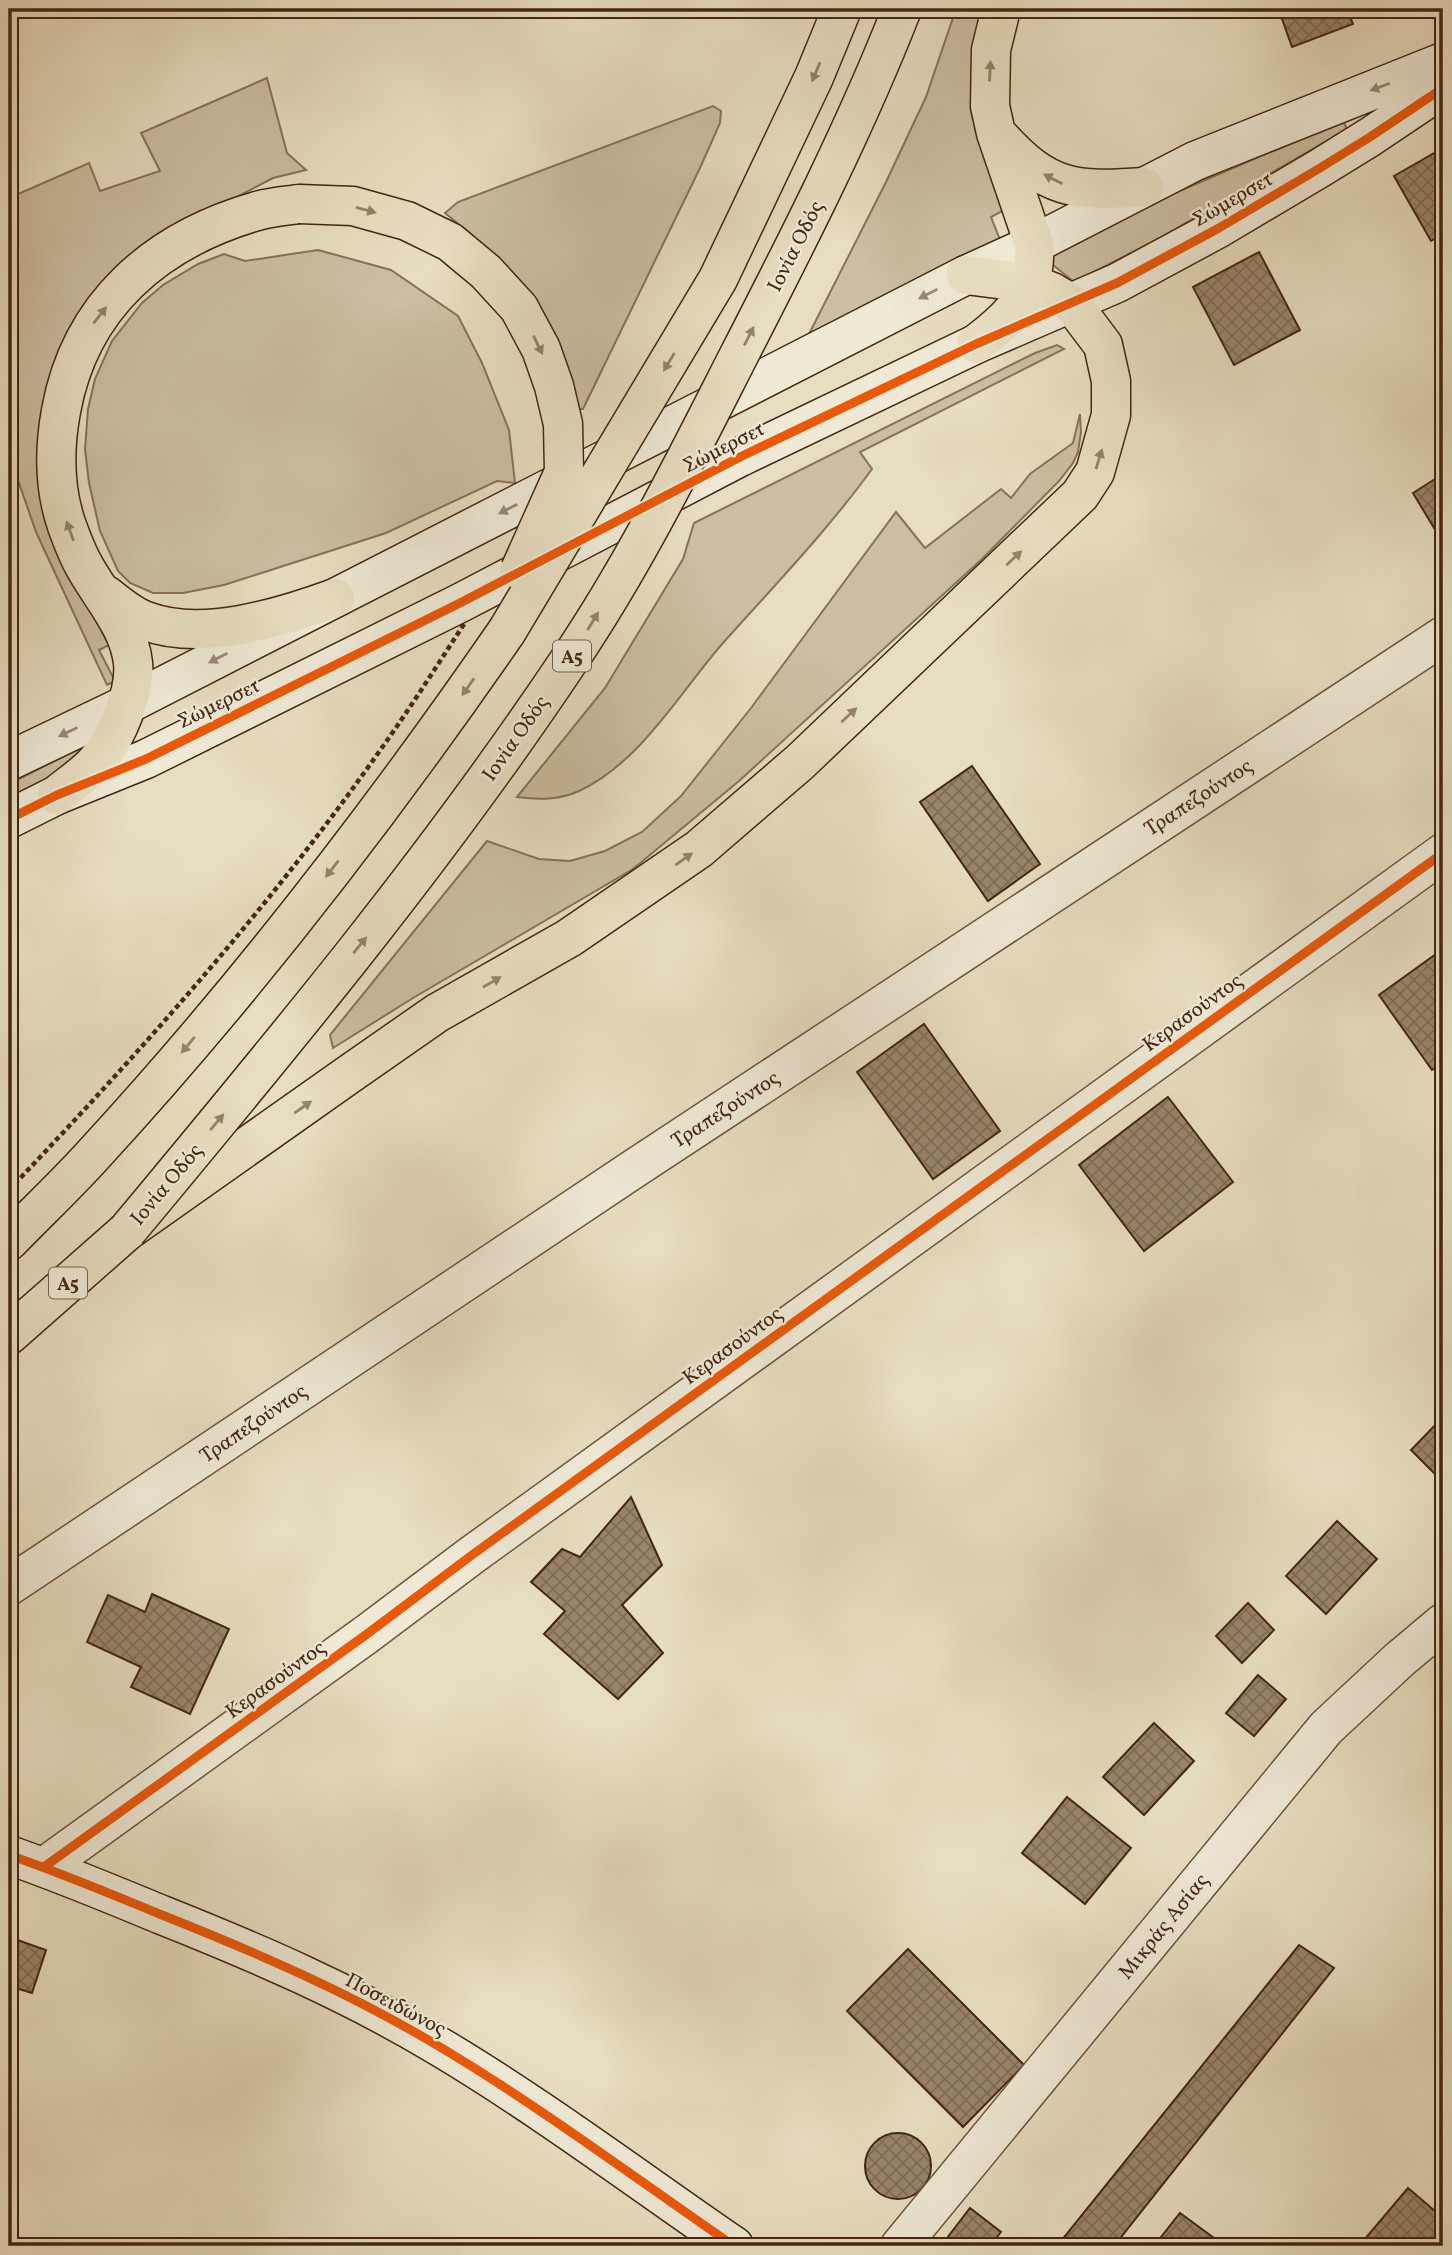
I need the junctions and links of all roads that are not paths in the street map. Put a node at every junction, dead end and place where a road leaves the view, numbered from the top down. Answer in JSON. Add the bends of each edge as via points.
{"nodes":[{"id":1,"x":842,"y":9,"type":"edge"},
{"id":2,"x":902,"y":9,"type":"edge"},
{"id":3,"x":1001,"y":9,"type":"edge"},
{"id":4,"x":1443,"y":62,"type":"edge"},
{"id":5,"x":1443,"y":88,"type":"edge"},
{"id":6,"x":996,"y":133,"type":"junction"},
{"id":7,"x":1144,"y":187,"type":"junction"},
{"id":8,"x":1034,"y":244,"type":"junction"},
{"id":9,"x":967,"y":275,"type":"junction"},
{"id":10,"x":1030,"y":283,"type":"junction"},
{"id":11,"x":1072,"y":304,"type":"junction"},
{"id":12,"x":976,"y":344,"type":"junction"},
{"id":13,"x":102,"y":591,"type":"junction"},
{"id":14,"x":335,"y":598,"type":"junction"},
{"id":15,"x":507,"y":631,"type":"junction"},
{"id":16,"x":1443,"y":636,"type":"edge"},
{"id":17,"x":128,"y":704,"type":"junction"},
{"id":18,"x":9,"y":761,"type":"edge"},
{"id":19,"x":57,"y":795,"type":"junction"},
{"id":20,"x":9,"y":818,"type":"edge"},
{"id":21,"x":1443,"y":853,"type":"edge"},
{"id":22,"x":127,"y":1231,"type":"junction"},
{"id":23,"x":9,"y":1241,"type":"edge"},
{"id":24,"x":9,"y":1335,"type":"edge"},
{"id":25,"x":9,"y":1586,"type":"edge"},
{"id":26,"x":1443,"y":1623,"type":"edge"},
{"id":27,"x":9,"y":1855,"type":"edge"},
{"id":28,"x":44,"y":1867,"type":"junction"},
{"id":29,"x":734,"y":2246,"type":"edge"},
{"id":30,"x":900,"y":2246,"type":"edge"}],
"edges":[{"from":1,"to":15,"type":"highway","one_way":true,"bridge":true,"via":[[718,279]]},
{"from":22,"to":2,"type":"highway","name":"Ιονία Οδός","number":"Α5","one_way":true,"bridge":true,"via":[[372,931],[571,657],[655,520],[751,334],[830,175]]},
{"from":6,"to":3,"type":"highway","one_way":true,"via":[[990,69]]},
{"from":4,"to":7,"type":"street","name":"Σώμερσετ","one_way":true,"via":[[1238,142]]},
{"from":5,"to":11,"type":"street","name":"Σώμερσετ","via":[[1219,228]]},
{"from":7,"to":6,"type":"highway","one_way":true,"via":[[1069,187],[1026,162]]},
{"from":6,"to":8,"type":"highway"},
{"from":7,"to":8,"type":"street","name":"Σώμερσετ"},
{"from":8,"to":9,"type":"street","name":"Σώμερσετ"},
{"from":8,"to":10,"type":"highway"},
{"from":9,"to":10,"type":"highway"},
{"from":9,"to":14,"type":"street","name":"Σώμερσετ","one_way":true},
{"from":10,"to":11,"type":"highway"},
{"from":10,"to":12,"type":"highway","via":[[1014,312]]},
{"from":11,"to":12,"type":"street","name":"Σώμερσετ"},
{"from":22,"to":11,"type":"highway","one_way":true,"bridge":true,"via":[[437,1013],[569,938],[699,849],[800,761],[1061,515],[1095,471],[1111,415],[1111,381],[1103,345]]},
{"from":12,"to":19,"type":"street","name":"Σώμερσετ","via":[[740,457],[146,759]]},
{"from":13,"to":14,"type":"highway","via":[[145,621],[189,630],[278,616]]},
{"from":13,"to":15,"type":"highway","one_way":true,"bridge":true,"via":[[81,561],[57,481],[56,435],[64,395],[73,363],[93,323],[121,288],[186,238],[258,210],[299,204],[353,206],[407,221],[450,242],[486,272],[519,309],[541,349],[563,424],[564,471],[517,576]]},
{"from":13,"to":17,"type":"highway","via":[[129,642],[134,664]]},
{"from":14,"to":17,"type":"street","name":"Σώμερσετ","one_way":true},
{"from":15,"to":23,"type":"highway","one_way":true,"via":[[441,726],[266,953],[94,1154]]},
{"from":16,"to":25,"type":"street","name":"Τραπεζούντος"},
{"from":17,"to":18,"type":"street","name":"Σώμερσετ","one_way":true},
{"from":17,"to":19,"type":"highway","via":[[96,762]]},
{"from":19,"to":20,"type":"street","name":"Σώμερσετ"},
{"from":21,"to":28,"type":"street","name":"Κερασούντος"},
{"from":22,"to":24,"type":"highway","name":"Ιονία Οδός","number":"Α5"},
{"from":26,"to":30,"type":"street","name":"Μικράς Ασίας","via":[[1326,1728]]},
{"from":27,"to":28,"type":"street","name":"Ποσειδώνος"},
{"from":28,"to":29,"type":"street","name":"Ποσειδώνος","via":[[232,1943],[369,2006],[527,2103]]}]}
